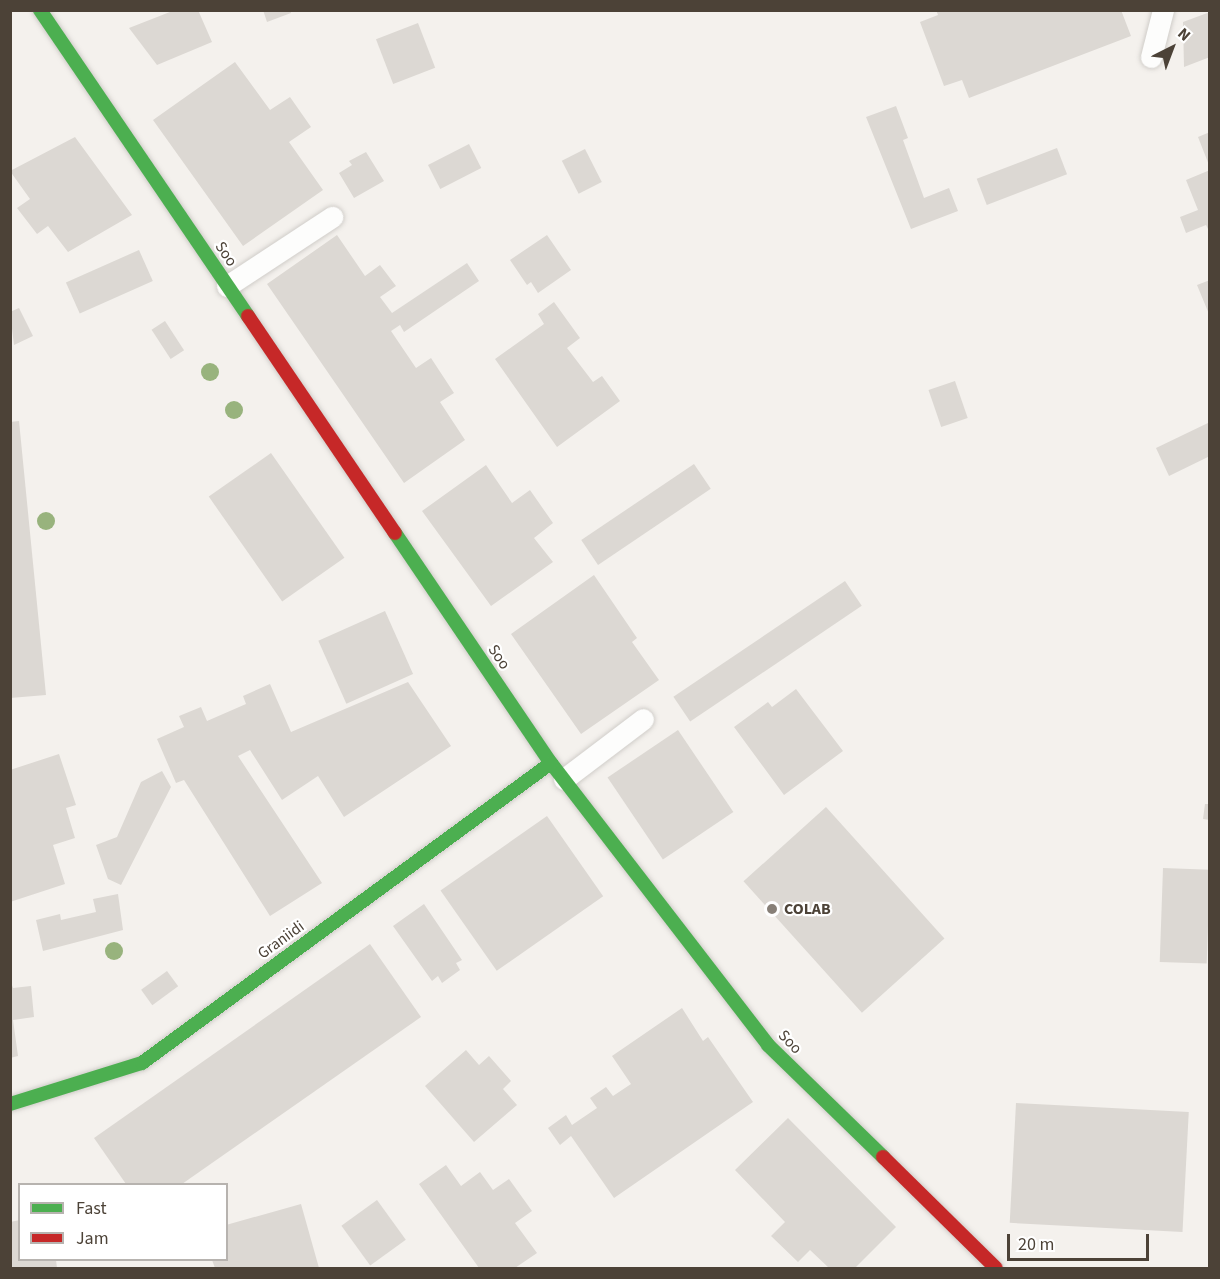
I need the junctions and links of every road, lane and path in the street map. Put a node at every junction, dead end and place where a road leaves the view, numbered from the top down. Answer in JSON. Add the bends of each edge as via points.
{"nodes":[{"id":1,"x":40,"y":10,"type":"edge"},
{"id":2,"x":1162,"y":10,"type":"edge"},
{"id":3,"x":1151,"y":57,"type":"dead end"},
{"id":4,"x":332,"y":217,"type":"dead end"},
{"id":5,"x":227,"y":286,"type":"junction"},
{"id":6,"x":643,"y":719,"type":"dead end"},
{"id":7,"x":557,"y":771,"type":"junction"},
{"id":8,"x":10,"y":1104,"type":"edge"},
{"id":9,"x":996,"y":1269,"type":"edge"}],
"edges":[{"from":1,"to":5,"type":"street","name":"Soo"},
{"from":2,"to":3,"type":"lane"},
{"from":4,"to":5,"type":"lane"},
{"from":5,"to":7,"type":"street","name":"Soo"},
{"from":6,"to":7,"type":"lane"},
{"from":7,"to":8,"type":"street","name":"Graniidi","via":[[142,1063]]},
{"from":7,"to":9,"type":"street","name":"Soo","via":[[768,1045]]}]}
